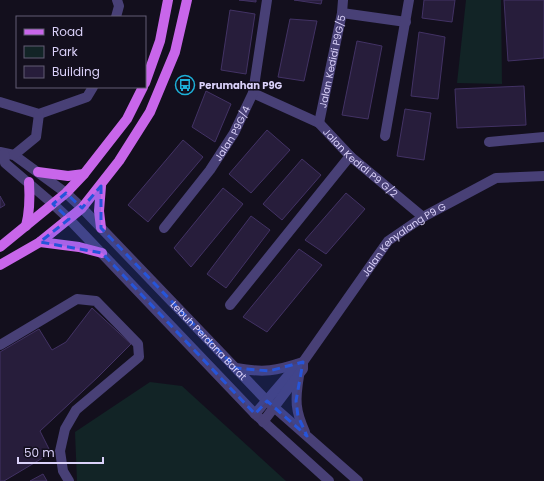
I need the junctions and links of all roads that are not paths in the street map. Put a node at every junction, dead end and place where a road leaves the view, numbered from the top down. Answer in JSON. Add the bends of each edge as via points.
{"nodes":[{"id":1,"x":117,"y":0,"type":"edge"},
{"id":2,"x":168,"y":0,"type":"edge"},
{"id":3,"x":187,"y":0,"type":"edge"},
{"id":4,"x":267,"y":0,"type":"edge"},
{"id":5,"x":343,"y":0,"type":"edge"},
{"id":6,"x":409,"y":0,"type":"edge"},
{"id":7,"x":342,"y":13,"type":"junction"},
{"id":8,"x":116,"y":16,"type":"edge"},
{"id":9,"x":406,"y":22,"type":"junction"},
{"id":10,"x":146,"y":80,"type":"edge"},
{"id":11,"x":92,"y":88,"type":"edge"},
{"id":12,"x":142,"y":88,"type":"edge"},
{"id":13,"x":253,"y":93,"type":"junction"},
{"id":14,"x":0,"y":102,"type":"edge"},
{"id":15,"x":39,"y":114,"type":"junction"},
{"id":16,"x":319,"y":122,"type":"junction"},
{"id":17,"x":385,"y":136,"type":"dead end"},
{"id":18,"x":544,"y":137,"type":"edge"},
{"id":19,"x":489,"y":142,"type":"dead end"},
{"id":20,"x":6,"y":154,"type":"edge"},
{"id":21,"x":350,"y":156,"type":"junction"},
{"id":22,"x":38,"y":172,"type":"junction"},
{"id":23,"x":84,"y":174,"type":"junction"},
{"id":24,"x":544,"y":176,"type":"edge"},
{"id":25,"x":29,"y":182,"type":"junction"},
{"id":26,"x":100,"y":186,"type":"junction"},
{"id":27,"x":66,"y":193,"type":"junction"},
{"id":28,"x":53,"y":204,"type":"junction"},
{"id":29,"x":82,"y":208,"type":"junction"},
{"id":30,"x":423,"y":217,"type":"junction"},
{"id":31,"x":69,"y":220,"type":"junction"},
{"id":32,"x":26,"y":226,"type":"junction"},
{"id":33,"x":101,"y":228,"type":"junction"},
{"id":34,"x":164,"y":228,"type":"dead end"},
{"id":35,"x":40,"y":242,"type":"junction"},
{"id":36,"x":0,"y":247,"type":"edge"},
{"id":37,"x":102,"y":253,"type":"junction"},
{"id":38,"x":0,"y":265,"type":"edge"},
{"id":39,"x":230,"y":305,"type":"dead end"},
{"id":40,"x":0,"y":345,"type":"edge"},
{"id":41,"x":300,"y":367,"type":"junction"},
{"id":42,"x":236,"y":368,"type":"junction"},
{"id":43,"x":270,"y":404,"type":"junction"},
{"id":44,"x":255,"y":414,"type":"junction"},
{"id":45,"x":263,"y":422,"type":"junction"},
{"id":46,"x":307,"y":436,"type":"junction"},
{"id":47,"x":69,"y":481,"type":"edge"},
{"id":48,"x":329,"y":481,"type":"edge"},
{"id":49,"x":358,"y":481,"type":"edge"}],
"edges":[{"from":1,"to":8,"type":"street","via":[[119,6]]},
{"from":2,"to":10,"type":"main road","via":[[160,41]]},
{"from":3,"to":26,"type":"main road","via":[[175,52],[150,112],[119,162]]},
{"from":4,"to":13,"type":"street","name":"Jalan P9G/4"},
{"from":5,"to":7,"type":"street","name":"Jalan Kedidi P9G/5"},
{"from":6,"to":9,"type":"street"},
{"from":7,"to":9,"type":"street"},
{"from":7,"to":16,"type":"street","name":"Jalan Kedidi P9G/5"},
{"from":9,"to":17,"type":"street"},
{"from":11,"to":15,"type":"street","via":[[87,97]]},
{"from":12,"to":23,"type":"main road","via":[[127,118]]},
{"from":13,"to":16,"type":"street","name":"Jalan Kedidi P9 G/2"},
{"from":13,"to":34,"type":"street","name":"Jalan P9G/4","via":[[234,133],[210,170]]},
{"from":14,"to":15,"type":"street"},
{"from":15,"to":20,"type":"street","via":[[36,137]]},
{"from":16,"to":21,"type":"street","name":"Jalan Kedidi P9 G/2"},
{"from":18,"to":19,"type":"street"},
{"from":20,"to":22,"type":"street","name":"Lebuh Perdana Barat"},
{"from":20,"to":25,"type":"street","name":"Lebuh Perdana Barat","via":[[5,163]]},
{"from":21,"to":30,"type":"street","name":"Jalan Kedidi P9 G/2"},
{"from":21,"to":39,"type":"street"},
{"from":22,"to":23,"type":"main road","via":[[68,176]]},
{"from":22,"to":27,"type":"street","name":"Lebuh Perdana Barat"},
{"from":23,"to":27,"type":"main road"},
{"from":24,"to":30,"type":"street","name":"Jalan Kenyalang P9 G","via":[[496,178]]},
{"from":25,"to":28,"type":"street","name":"Lebuh Perdana Barat"},
{"from":25,"to":32,"type":"main road","via":[[29,214]]},
{"from":26,"to":29,"type":"main road"},
{"from":26,"to":33,"type":"main road"},
{"from":27,"to":28,"type":"main road"},
{"from":27,"to":29,"type":"street","name":"Lebuh Perdana Barat"},
{"from":28,"to":31,"type":"street","name":"Lebuh Perdana Barat"},
{"from":28,"to":32,"type":"main road"},
{"from":29,"to":31,"type":"main road"},
{"from":29,"to":33,"type":"street","name":"Lebuh Perdana Barat"},
{"from":30,"to":41,"type":"street","name":"Jalan Kenyalang P9 G","via":[[388,241]]},
{"from":31,"to":35,"type":"main road"},
{"from":31,"to":37,"type":"street","name":"Lebuh Perdana Barat"},
{"from":32,"to":36,"type":"main road"},
{"from":33,"to":42,"type":"street","name":"Lebuh Perdana Barat"},
{"from":35,"to":37,"type":"main road"},
{"from":35,"to":38,"type":"main road"},
{"from":37,"to":44,"type":"street","name":"Lebuh Perdana Barat"},
{"from":40,"to":47,"type":"street","via":[[77,299],[96,302],[138,344],[139,357],[76,410],[65,429],[60,451],[63,471]]},
{"from":41,"to":42,"type":"street","via":[[269,371]]},
{"from":41,"to":43,"type":"street","name":"Jalan Kenyalang P9 G"},
{"from":41,"to":46,"type":"street","via":[[296,400],[298,416]]},
{"from":42,"to":43,"type":"street","name":"Lebuh Perdana Barat"},
{"from":43,"to":44,"type":"street","name":"Jalan Kenyalang P9 G"},
{"from":43,"to":45,"type":"street","name":"Jalan Kenyalang P9 G"},
{"from":43,"to":46,"type":"street","name":"Lebuh Perdana Barat"},
{"from":44,"to":45,"type":"street","name":"Lebuh Perdana Barat"},
{"from":45,"to":48,"type":"street","name":"Lebuh Perdana Barat"},
{"from":46,"to":49,"type":"street","name":"Lebuh Perdana Barat"}]}
